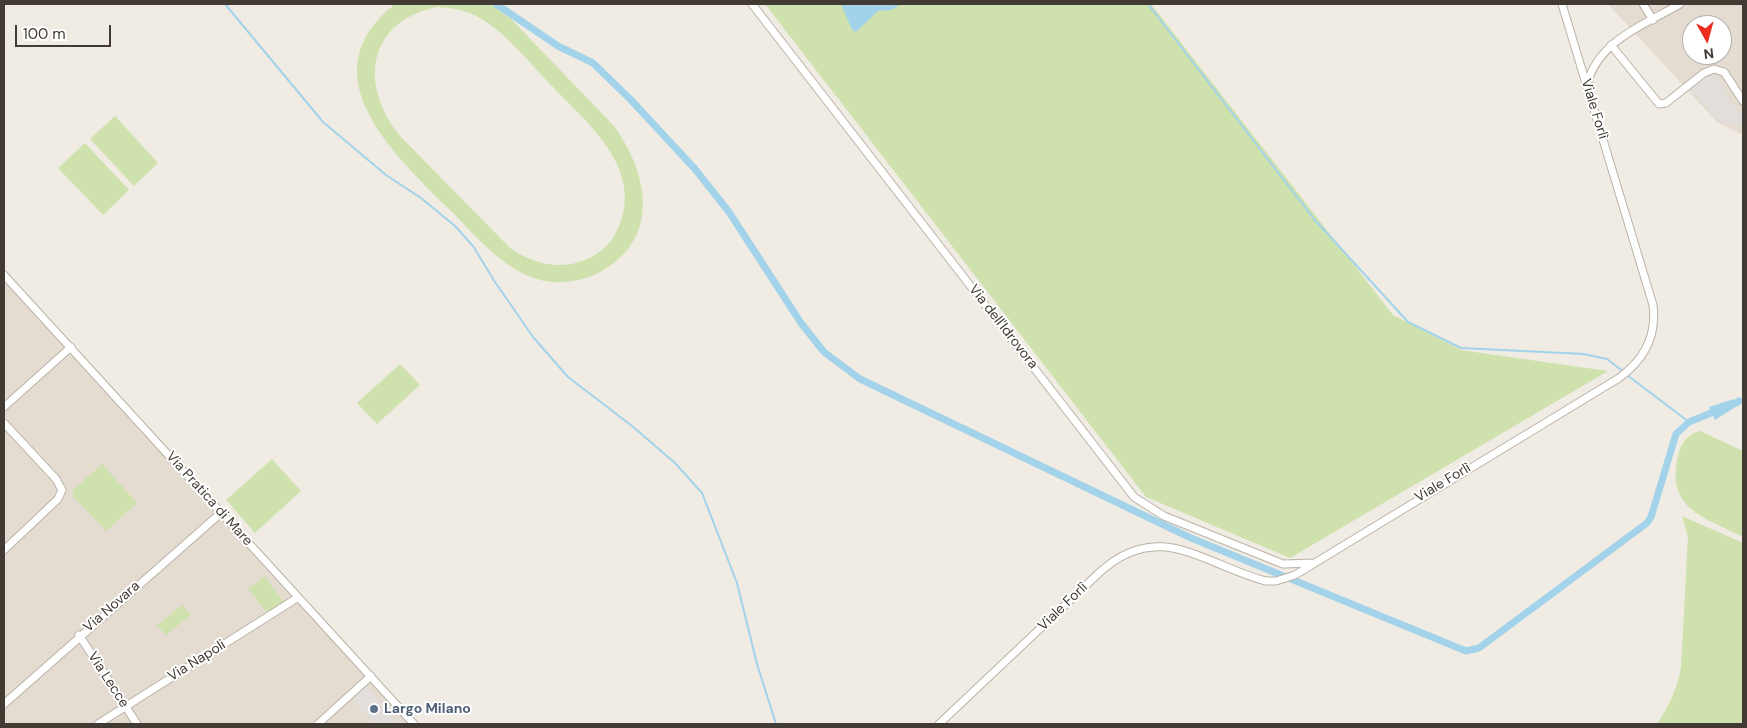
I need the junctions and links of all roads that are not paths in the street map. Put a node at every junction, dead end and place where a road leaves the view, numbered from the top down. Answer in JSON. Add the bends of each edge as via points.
{"nodes":[{"id":1,"x":752,"y":4,"type":"edge"},
{"id":2,"x":1562,"y":4,"type":"edge"},
{"id":3,"x":1644,"y":4,"type":"edge"},
{"id":4,"x":1680,"y":4,"type":"edge"},
{"id":5,"x":1653,"y":20,"type":"junction"},
{"id":6,"x":1611,"y":45,"type":"junction"},
{"id":7,"x":1587,"y":85,"type":"junction"},
{"id":8,"x":1743,"y":101,"type":"edge"},
{"id":9,"x":4,"y":275,"type":"edge"},
{"id":10,"x":71,"y":347,"type":"junction"},
{"id":11,"x":4,"y":407,"type":"edge"},
{"id":12,"x":4,"y":423,"type":"edge"},
{"id":13,"x":222,"y":512,"type":"junction"},
{"id":14,"x":4,"y":550,"type":"edge"},
{"id":15,"x":1314,"y":563,"type":"junction"},
{"id":16,"x":297,"y":598,"type":"junction"},
{"id":17,"x":79,"y":635,"type":"junction"},
{"id":18,"x":371,"y":676,"type":"junction"},
{"id":19,"x":4,"y":704,"type":"edge"},
{"id":20,"x":125,"y":706,"type":"junction"},
{"id":21,"x":98,"y":724,"type":"edge"},
{"id":22,"x":137,"y":724,"type":"edge"},
{"id":23,"x":318,"y":724,"type":"edge"},
{"id":24,"x":414,"y":724,"type":"edge"},
{"id":25,"x":939,"y":724,"type":"edge"}],
"edges":[{"from":1,"to":15,"type":"street","name":"Via dell'Idrovora","via":[[1134,497],[1164,516],[1278,562]]},
{"from":2,"to":7,"type":"street","name":"Viale Forlì"},
{"from":3,"to":5,"type":"street"},
{"from":4,"to":5,"type":"street"},
{"from":5,"to":6,"type":"street"},
{"from":6,"to":7,"type":"street","via":[[1594,64]]},
{"from":6,"to":8,"type":"street","via":[[1659,104],[1666,103],[1704,73],[1714,69],[1724,72]]},
{"from":7,"to":15,"type":"street","name":"Viale Forlì","via":[[1653,305],[1651,340],[1642,357],[1621,376]]},
{"from":9,"to":10,"type":"street","name":"Via Pratica di Mare"},
{"from":10,"to":11,"type":"street"},
{"from":10,"to":13,"type":"street","name":"Via Pratica di Mare"},
{"from":12,"to":14,"type":"street","via":[[56,479],[62,490],[58,499]]},
{"from":13,"to":16,"type":"street","name":"Via Pratica di Mare"},
{"from":13,"to":17,"type":"street","name":"Via Novara"},
{"from":15,"to":25,"type":"street","name":"Viale Forlì","via":[[1295,575],[1272,581],[1171,546],[1129,552],[1100,572]]},
{"from":16,"to":18,"type":"street","name":"Via Pratica di Mare"},
{"from":16,"to":20,"type":"street","name":"Via Napoli"},
{"from":17,"to":19,"type":"street","name":"Via Novara"},
{"from":17,"to":20,"type":"street","name":"Via Lecce"},
{"from":18,"to":23,"type":"street"},
{"from":18,"to":24,"type":"street","name":"Via Pratica di Mare"},
{"from":20,"to":21,"type":"street","name":"Via Napoli"},
{"from":20,"to":22,"type":"street","name":"Via Lecce"}]}
